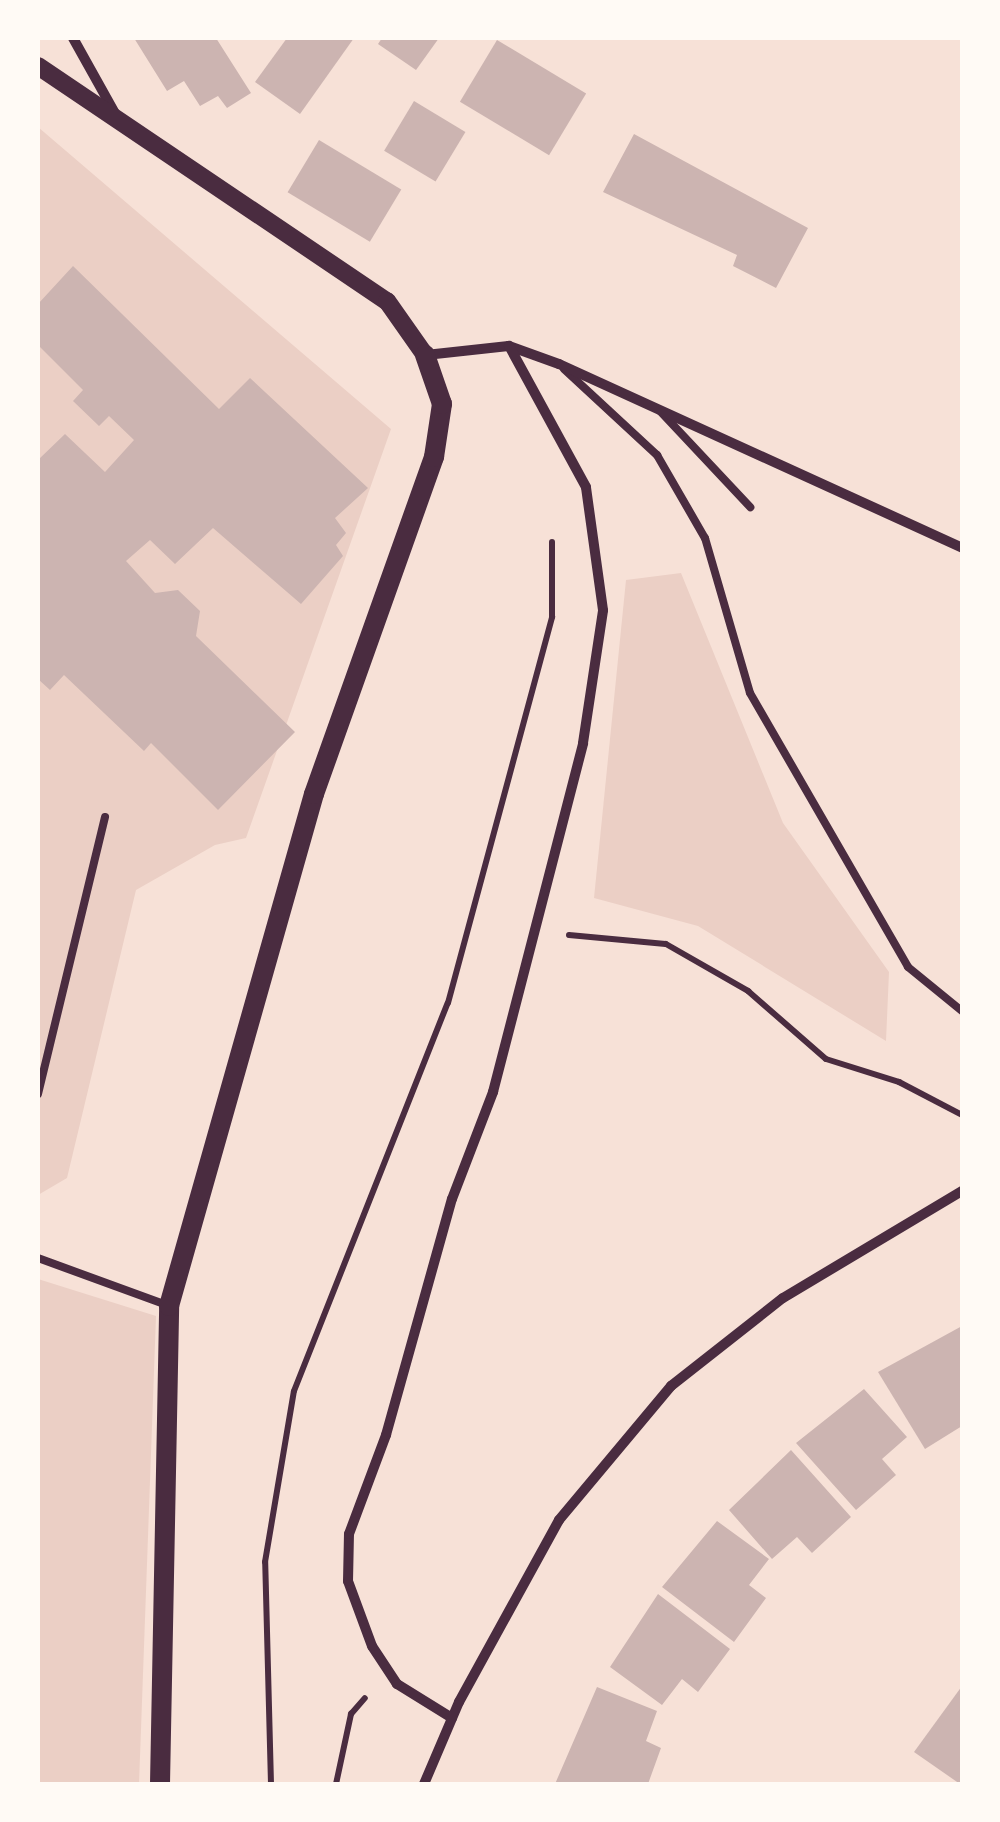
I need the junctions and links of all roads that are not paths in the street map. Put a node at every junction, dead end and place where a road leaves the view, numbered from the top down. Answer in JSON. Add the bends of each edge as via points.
{"nodes":[{"id":1,"x":73,"y":38,"type":"edge"},
{"id":2,"x":38,"y":66,"type":"edge"},
{"id":3,"x":122,"y":124,"type":"junction"},
{"id":4,"x":508,"y":346,"type":"junction"},
{"id":5,"x":425,"y":355,"type":"junction"},
{"id":6,"x":559,"y":364,"type":"junction"},
{"id":7,"x":654,"y":404,"type":"junction"},
{"id":8,"x":750,"y":506,"type":"dead end"},
{"id":9,"x":962,"y":548,"type":"edge"},
{"id":10,"x":105,"y":817,"type":"dead end"},
{"id":11,"x":962,"y":1012,"type":"edge"},
{"id":12,"x":38,"y":1094,"type":"edge"},
{"id":13,"x":962,"y":1192,"type":"edge"},
{"id":14,"x":38,"y":1258,"type":"edge"},
{"id":15,"x":168,"y":1306,"type":"junction"},
{"id":16,"x":452,"y":1718,"type":"junction"},
{"id":17,"x":160,"y":1784,"type":"edge"},
{"id":18,"x":424,"y":1784,"type":"edge"}],
"edges":[{"from":1,"to":3,"type":"street"},
{"from":2,"to":3,"type":"street"},
{"from":3,"to":5,"type":"street","via":[[386,301]]},
{"from":4,"to":5,"type":"street"},
{"from":4,"to":6,"type":"street"},
{"from":4,"to":16,"type":"street","via":[[586,487],[603,610],[583,744],[493,1092],[452,1199],[386,1435],[348,1534],[355,1611],[397,1684]]},
{"from":5,"to":15,"type":"main road","via":[[442,404],[434,457],[314,794]]},
{"from":6,"to":7,"type":"street"},
{"from":6,"to":11,"type":"lane","via":[[657,455],[705,538],[750,694],[908,967]]},
{"from":7,"to":8,"type":"lane"},
{"from":7,"to":9,"type":"street"},
{"from":10,"to":12,"type":"lane"},
{"from":13,"to":16,"type":"street","via":[[784,1298],[671,1386],[559,1520]]},
{"from":14,"to":15,"type":"lane"},
{"from":15,"to":17,"type":"main road"},
{"from":16,"to":18,"type":"street"}]}
